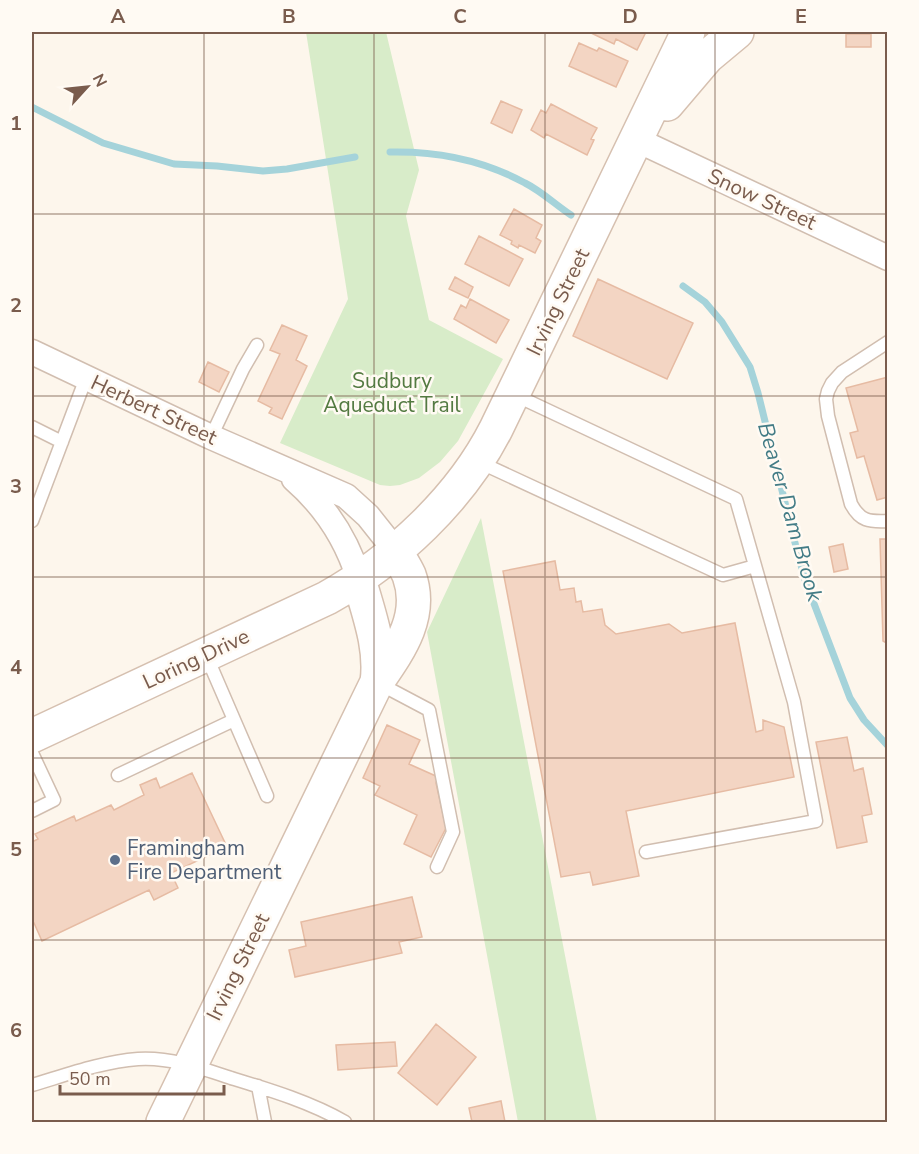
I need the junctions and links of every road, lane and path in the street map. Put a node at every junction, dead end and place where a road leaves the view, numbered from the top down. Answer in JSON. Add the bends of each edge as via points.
{"nodes":[{"id":1,"x":688,"y":32,"type":"edge"},
{"id":2,"x":737,"y":32,"type":"edge"},
{"id":3,"x":636,"y":140,"type":"junction"},
{"id":4,"x":887,"y":257,"type":"edge"},
{"id":5,"x":888,"y":342,"type":"edge"},
{"id":6,"x":257,"y":345,"type":"dead end"},
{"id":7,"x":32,"y":352,"type":"edge"},
{"id":8,"x":86,"y":378,"type":"junction"},
{"id":9,"x":513,"y":394,"type":"junction"},
{"id":10,"x":32,"y":428,"type":"edge"},
{"id":11,"x":211,"y":437,"type":"junction"},
{"id":12,"x":62,"y":442,"type":"junction"},
{"id":13,"x":478,"y":462,"type":"junction"},
{"id":14,"x":277,"y":467,"type":"junction"},
{"id":15,"x":32,"y":521,"type":"edge"},
{"id":16,"x":888,"y":521,"type":"edge"},
{"id":17,"x":395,"y":550,"type":"junction"},
{"id":18,"x":755,"y":566,"type":"junction"},
{"id":19,"x":359,"y":579,"type":"junction"},
{"id":20,"x":206,"y":654,"type":"junction"},
{"id":21,"x":377,"y":682,"type":"junction"},
{"id":22,"x":234,"y":720,"type":"junction"},
{"id":23,"x":32,"y":736,"type":"edge"},
{"id":24,"x":32,"y":753,"type":"edge"},
{"id":25,"x":118,"y":775,"type":"dead end"},
{"id":26,"x":267,"y":796,"type":"dead end"},
{"id":27,"x":32,"y":811,"type":"edge"},
{"id":28,"x":646,"y":852,"type":"dead end"},
{"id":29,"x":437,"y":867,"type":"dead end"},
{"id":30,"x":190,"y":1065,"type":"junction"},
{"id":31,"x":32,"y":1085,"type":"edge"},
{"id":32,"x":258,"y":1086,"type":"junction"},
{"id":33,"x":164,"y":1122,"type":"edge"},
{"id":34,"x":265,"y":1122,"type":"edge"},
{"id":35,"x":345,"y":1122,"type":"edge"}],
"edges":[{"from":1,"to":3,"type":"street","name":"Irving Street"},
{"from":2,"to":3,"type":"street","via":[[701,63]]},
{"from":3,"to":4,"type":"street","name":"Snow Street"},
{"from":3,"to":9,"type":"street","name":"Irving Street"},
{"from":5,"to":16,"type":"lane","via":[[837,377],[826,399],[851,504],[864,520]]},
{"from":6,"to":11,"type":"lane"},
{"from":7,"to":8,"type":"street","name":"Herbert Street"},
{"from":8,"to":11,"type":"street","name":"Herbert Street"},
{"from":8,"to":12,"type":"lane"},
{"from":9,"to":13,"type":"street","name":"Irving Street"},
{"from":9,"to":18,"type":"lane","via":[[736,499]]},
{"from":10,"to":12,"type":"lane"},
{"from":11,"to":14,"type":"street","name":"Herbert Street"},
{"from":12,"to":15,"type":"lane"},
{"from":13,"to":17,"type":"street","name":"Irving Street","via":[[447,501]]},
{"from":13,"to":18,"type":"lane","via":[[723,575]]},
{"from":14,"to":17,"type":"street","name":"Herbert Street","via":[[354,501]]},
{"from":14,"to":19,"type":"street","name":"Herbert Street","via":[[309,494],[334,525]]},
{"from":17,"to":19,"type":"street","name":"Irving Street"},
{"from":17,"to":21,"type":"street","name":"Irving Street","via":[[409,575],[413,612],[404,640]]},
{"from":18,"to":28,"type":"lane","via":[[794,702],[816,820]]},
{"from":19,"to":20,"type":"street","name":"Loring Drive","via":[[318,604]]},
{"from":19,"to":21,"type":"street","name":"Irving Street","via":[[377,650]]},
{"from":20,"to":22,"type":"lane"},
{"from":20,"to":23,"type":"street","name":"Loring Drive"},
{"from":21,"to":29,"type":"lane","via":[[429,710],[453,832]]},
{"from":21,"to":30,"type":"street","name":"Irving Street"},
{"from":22,"to":25,"type":"lane"},
{"from":22,"to":26,"type":"lane"},
{"from":24,"to":27,"type":"lane","via":[[54,800]]},
{"from":30,"to":31,"type":"lane","via":[[147,1059],[108,1063]]},
{"from":30,"to":32,"type":"lane"},
{"from":30,"to":33,"type":"street","name":"Irving Street"},
{"from":32,"to":34,"type":"lane"},
{"from":32,"to":35,"type":"lane"}]}
